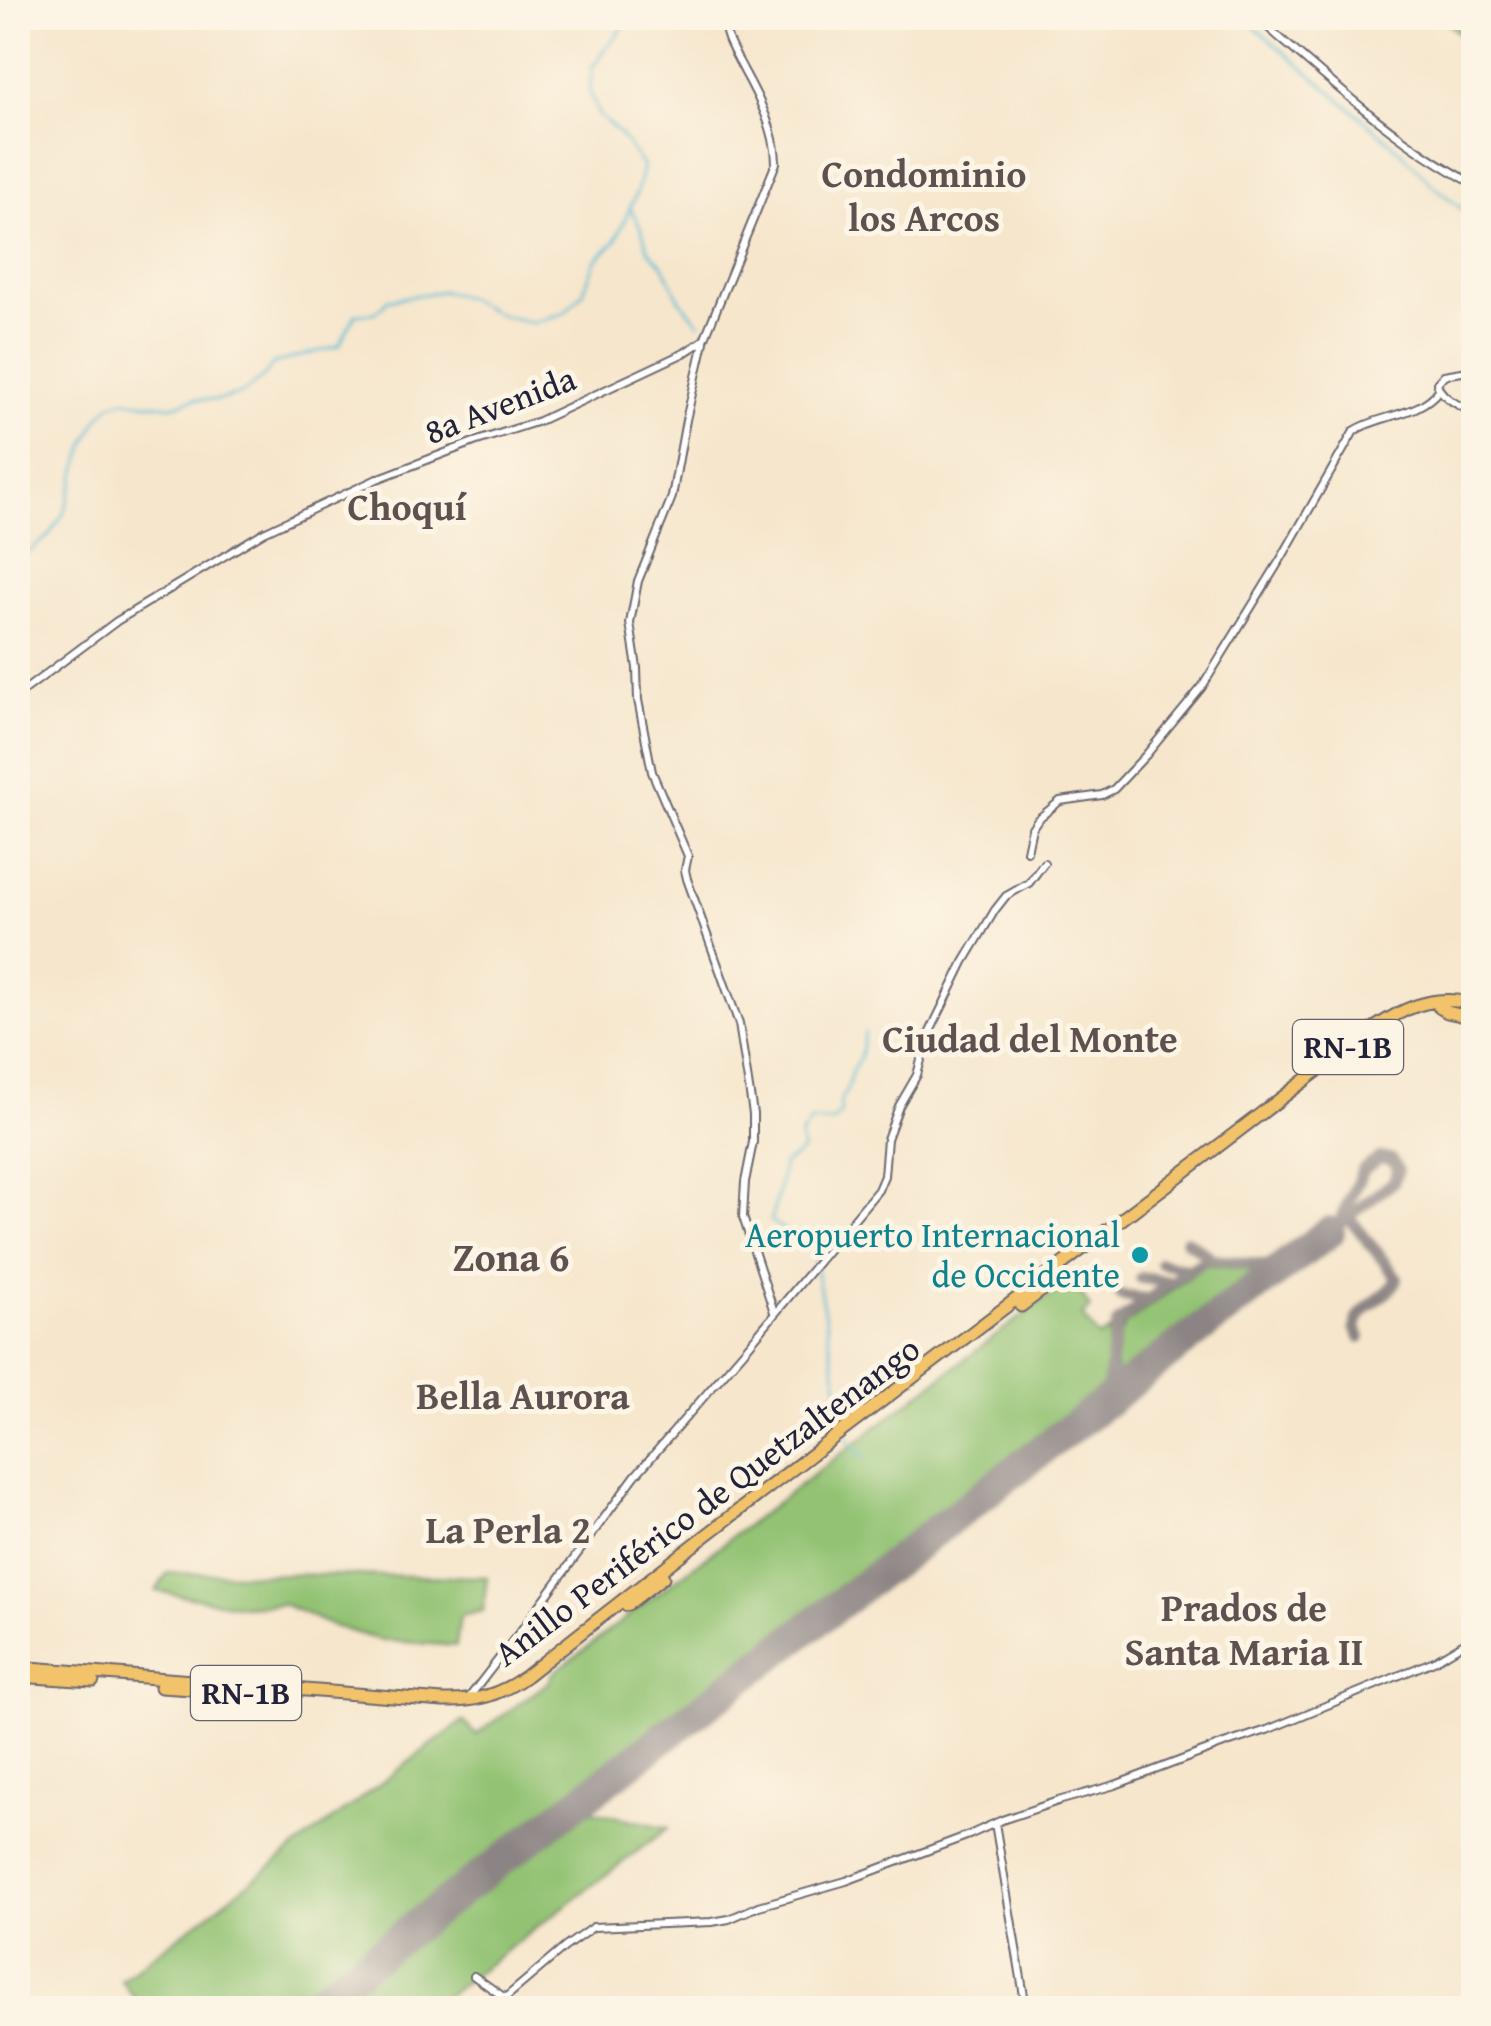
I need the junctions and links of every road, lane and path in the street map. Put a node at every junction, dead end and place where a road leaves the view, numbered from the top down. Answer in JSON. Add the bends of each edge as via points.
{"nodes":[{"id":1,"x":724,"y":18,"type":"edge"},
{"id":2,"x":1258,"y":18,"type":"edge"},
{"id":3,"x":1474,"y":184,"type":"edge"},
{"id":4,"x":704,"y":340,"type":"junction"},
{"id":5,"x":1474,"y":370,"type":"edge"},
{"id":6,"x":1438,"y":390,"type":"junction"},
{"id":7,"x":1474,"y":413,"type":"edge"},
{"id":8,"x":18,"y":695,"type":"edge"},
{"id":9,"x":1027,"y":851,"type":"dead end"},
{"id":10,"x":1044,"y":863,"type":"dead end"},
{"id":11,"x":1474,"y":1001,"type":"edge"},
{"id":12,"x":1474,"y":1015,"type":"edge"},
{"id":13,"x":1236,"y":1137,"type":"junction"},
{"id":14,"x":775,"y":1313,"type":"junction"},
{"id":15,"x":846,"y":1434,"type":"junction"},
{"id":16,"x":680,"y":1554,"type":"junction"},
{"id":17,"x":643,"y":1593,"type":"junction"},
{"id":18,"x":1474,"y":1637,"type":"edge"},
{"id":19,"x":18,"y":1667,"type":"edge"},
{"id":20,"x":18,"y":1676,"type":"edge"},
{"id":21,"x":168,"y":1680,"type":"junction"},
{"id":22,"x":103,"y":1682,"type":"junction"},
{"id":23,"x":210,"y":1690,"type":"junction"},
{"id":24,"x":342,"y":1693,"type":"junction"},
{"id":25,"x":466,"y":1701,"type":"junction"},
{"id":26,"x":378,"y":1704,"type":"junction"},
{"id":27,"x":995,"y":1823,"type":"junction"},
{"id":28,"x":474,"y":1976,"type":"dead end"},
{"id":29,"x":1026,"y":2008,"type":"edge"}],
"edges":[{"from":1,"to":4,"type":"street","via":[[729,44],[767,121],[776,163]]},
{"from":2,"to":3,"type":"street","via":[[1386,128]]},
{"from":4,"to":8,"type":"street","name":"8a Avenida","via":[[539,420],[376,479],[264,532],[118,621]]},
{"from":4,"to":14,"type":"street","via":[[672,497],[638,580],[630,630],[652,772],[688,856],[686,878],[738,1024],[754,1134],[744,1217]]},
{"from":5,"to":6,"type":"street","via":[[1444,375]]},
{"from":6,"to":7,"type":"street"},
{"from":6,"to":9,"type":"street","via":[[1419,406],[1354,432],[1202,686],[1114,789],[1064,800],[1038,819]]},
{"from":10,"to":14,"type":"street","via":[[1006,896],[983,929],[927,1038],[886,1142],[881,1184]]},
{"from":11,"to":13,"type":"highway","name":"Anillo Periférico de Quetzaltenango","number":"RN-1B","via":[[1418,1004],[1390,1016]]},
{"from":12,"to":13,"type":"highway","name":"Anillo Periférico de Quetzaltenango","number":"RN-1B","via":[[1438,1008],[1394,1023]]},
{"from":13,"to":15,"type":"highway","name":"Anillo Periférico de Quetzaltenango","number":"RN-1B"},
{"from":13,"to":15,"type":"highway","name":"Anillo Periférico de Quetzaltenango","number":"RN-1B"},
{"from":14,"to":25,"type":"street","via":[[635,1476]]},
{"from":15,"to":16,"type":"highway","name":"Anillo Periférico de Quetzaltenango","number":"RN-1B"},
{"from":15,"to":17,"type":"highway","name":"Anillo Periférico de Quetzaltenango","number":"RN-1B"},
{"from":16,"to":17,"type":"highway"},
{"from":16,"to":25,"type":"highway","name":"Anillo Periférico de Quetzaltenango","number":"RN-1B","via":[[518,1682]]},
{"from":17,"to":26,"type":"highway","name":"Anillo Periférico de Quetzaltenango","number":"RN-1B","via":[[496,1702],[454,1710]]},
{"from":18,"to":27,"type":"street","via":[[1434,1661],[1267,1730]]},
{"from":19,"to":21,"type":"highway","name":"Anillo Periférico de Quetzaltenango","number":"RN-1B"},
{"from":20,"to":22,"type":"highway","name":"Anillo Periférico de Quetzaltenango","number":"RN-1B"},
{"from":21,"to":22,"type":"highway"},
{"from":21,"to":24,"type":"highway","name":"Anillo Periférico de Quetzaltenango","number":"RN-1B"},
{"from":22,"to":23,"type":"highway","name":"Anillo Periférico de Quetzaltenango","number":"RN-1B"},
{"from":23,"to":24,"type":"highway"},
{"from":23,"to":26,"type":"highway","name":"Anillo Periférico de Quetzaltenango","number":"RN-1B"},
{"from":24,"to":25,"type":"highway","name":"Anillo Periférico de Quetzaltenango","number":"RN-1B"},
{"from":25,"to":26,"type":"highway"},
{"from":27,"to":28,"type":"street","via":[[724,1920],[593,1927],[505,1998]]},
{"from":27,"to":29,"type":"street"}]}
